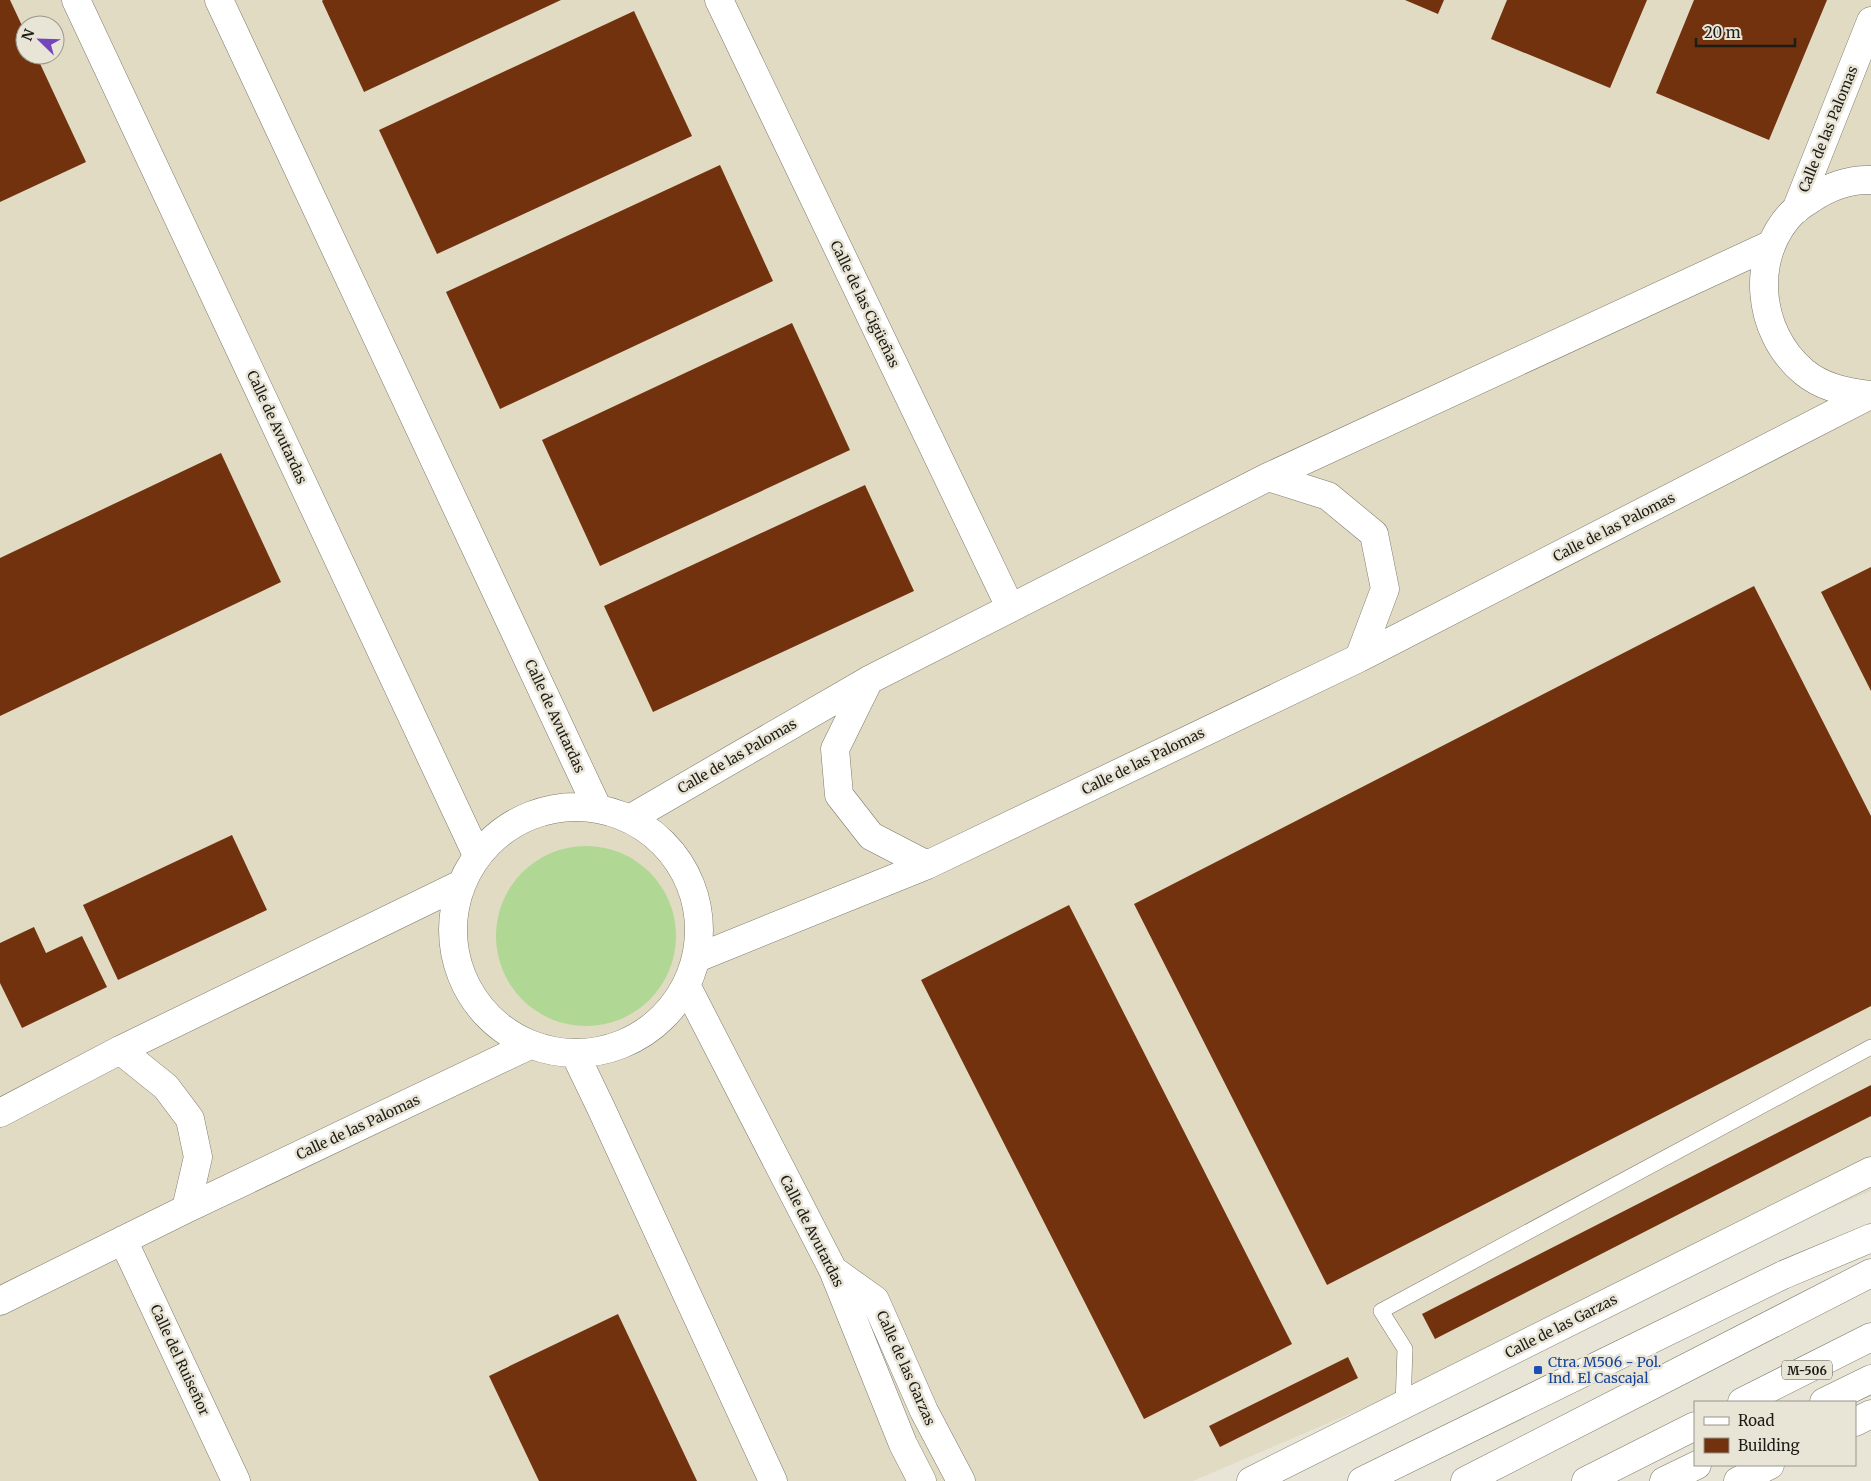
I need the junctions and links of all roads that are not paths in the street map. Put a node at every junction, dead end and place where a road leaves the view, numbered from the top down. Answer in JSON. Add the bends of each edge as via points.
{"nodes":[{"id":1,"x":76,"y":0,"type":"edge"},
{"id":2,"x":220,"y":0,"type":"edge"},
{"id":3,"x":719,"y":0,"type":"edge"},
{"id":4,"x":1871,"y":21,"type":"edge"},
{"id":5,"x":1871,"y":180,"type":"edge"},
{"id":6,"x":1796,"y":210,"type":"junction"},
{"id":7,"x":1772,"y":244,"type":"junction"},
{"id":8,"x":1870,"y":395,"type":"edge"},
{"id":9,"x":1268,"y":477,"type":"junction"},
{"id":10,"x":1010,"y":607,"type":"junction"},
{"id":11,"x":1358,"y":658,"type":"junction"},
{"id":12,"x":869,"y":680,"type":"junction"},
{"id":13,"x":597,"y":807,"type":"junction"},
{"id":14,"x":631,"y":818,"type":"junction"},
{"id":15,"x":477,"y":855,"type":"junction"},
{"id":16,"x":927,"y":865,"type":"junction"},
{"id":17,"x":461,"y":884,"type":"junction"},
{"id":18,"x":697,"y":958,"type":"junction"},
{"id":19,"x":687,"y":987,"type":"junction"},
{"id":20,"x":530,"y":1045,"type":"junction"},
{"id":21,"x":1871,"y":1046,"type":"edge"},
{"id":22,"x":120,"y":1050,"type":"junction"},
{"id":23,"x":575,"y":1054,"type":"junction"},
{"id":24,"x":0,"y":1113,"type":"edge"},
{"id":25,"x":1871,"y":1171,"type":"edge"},
{"id":26,"x":186,"y":1209,"type":"junction"},
{"id":27,"x":1871,"y":1238,"type":"edge"},
{"id":28,"x":123,"y":1240,"type":"junction"},
{"id":29,"x":833,"y":1270,"type":"junction"},
{"id":30,"x":1871,"y":1273,"type":"edge"},
{"id":31,"x":0,"y":1301,"type":"edge"},
{"id":32,"x":1871,"y":1337,"type":"edge"},
{"id":33,"x":1871,"y":1379,"type":"edge"},
{"id":34,"x":1744,"y":1401,"type":"edge"},
{"id":35,"x":1826,"y":1401,"type":"edge"},
{"id":36,"x":1403,"y":1405,"type":"junction"},
{"id":37,"x":1871,"y":1414,"type":"edge"},
{"id":38,"x":1856,"y":1422,"type":"edge"},
{"id":39,"x":1694,"y":1427,"type":"edge"},
{"id":40,"x":1695,"y":1466,"type":"edge"},
{"id":41,"x":1768,"y":1466,"type":"edge"},
{"id":42,"x":236,"y":1481,"type":"edge"},
{"id":43,"x":773,"y":1481,"type":"edge"},
{"id":44,"x":922,"y":1481,"type":"edge"},
{"id":45,"x":961,"y":1481,"type":"edge"},
{"id":46,"x":1251,"y":1481,"type":"edge"},
{"id":47,"x":1362,"y":1481,"type":"edge"},
{"id":48,"x":1465,"y":1481,"type":"edge"},
{"id":49,"x":1586,"y":1481,"type":"edge"},
{"id":50,"x":1664,"y":1481,"type":"edge"},
{"id":51,"x":1738,"y":1481,"type":"edge"}],
"edges":[{"from":1,"to":15,"type":"main road","name":"Calle de Avutardas"},
{"from":2,"to":13,"type":"main road","name":"Calle de Avutardas"},
{"from":3,"to":10,"type":"main road","name":"Calle de las Cigüeñas"},
{"from":4,"to":6,"type":"main road","name":"Calle de las Palomas"},
{"from":5,"to":6,"type":"main road","via":[[1860,179],[1825,189]]},
{"from":6,"to":7,"type":"main road"},
{"from":7,"to":8,"type":"main road","via":[[1763,279],[1766,314],[1780,346],[1804,372],[1835,389]]},
{"from":7,"to":9,"type":"main road","name":"Calle de las Palomas"},
{"from":8,"to":11,"type":"main road","name":"Calle de las Palomas"},
{"from":9,"to":10,"type":"main road","name":"Calle de las Palomas"},
{"from":9,"to":11,"type":"main road","via":[[1328,496],[1374,534],[1385,589]]},
{"from":10,"to":12,"type":"main road","name":"Calle de las Palomas"},
{"from":11,"to":16,"type":"main road","name":"Calle de las Palomas"},
{"from":12,"to":14,"type":"main road","name":"Calle de las Palomas"},
{"from":12,"to":16,"type":"main road","via":[[835,749],[840,795],[871,836]]},
{"from":13,"to":14,"type":"main road"},
{"from":13,"to":15,"type":"main road","via":[[564,806],[531,814],[502,831]]},
{"from":14,"to":18,"type":"main road","via":[[665,842],[689,876],[700,917]]},
{"from":15,"to":17,"type":"main road"},
{"from":16,"to":18,"type":"main road","name":"Calle de las Palomas"},
{"from":17,"to":20,"type":"main road","via":[[453,922],[456,961],[472,996],[497,1025]]},
{"from":17,"to":22,"type":"main road"},
{"from":18,"to":19,"type":"main road"},
{"from":19,"to":23,"type":"main road","via":[[666,1015],[640,1036],[609,1050]]},
{"from":19,"to":29,"type":"main road","name":"Calle de Avutardas"},
{"from":20,"to":23,"type":"main road","via":[[552,1052]]},
{"from":20,"to":26,"type":"main road","name":"Calle de las Palomas"},
{"from":21,"to":36,"type":"lane","via":[[1381,1312],[1405,1349]]},
{"from":22,"to":24,"type":"main road"},
{"from":22,"to":26,"type":"main road","via":[[166,1087],[190,1119],[198,1157]]},
{"from":23,"to":43,"type":"main road"},
{"from":25,"to":36,"type":"main road","name":"Calle de las Garzas"},
{"from":26,"to":28,"type":"main road","name":"Calle de las Palomas"},
{"from":27,"to":47,"type":"main road","via":[[1784,1275]]},
{"from":28,"to":31,"type":"main road","name":"Calle de las Palomas"},
{"from":28,"to":42,"type":"main road","name":"Calle del Ruiseñor"},
{"from":29,"to":44,"type":"main road","name":"Calle de Avutardas","via":[[903,1444]]},
{"from":29,"to":45,"type":"main road","name":"Calle de las Garzas","via":[[875,1300],[924,1411]]},
{"from":30,"to":48,"type":"main road"},
{"from":32,"to":34,"type":"main road","number":"M-506"},
{"from":33,"to":35,"type":"main road"},
{"from":36,"to":46,"type":"main road","name":"Calle de las Garzas"},
{"from":37,"to":38,"type":"main road"},
{"from":39,"to":49,"type":"main road"},
{"from":40,"to":50,"type":"main road"},
{"from":41,"to":51,"type":"main road"}]}
